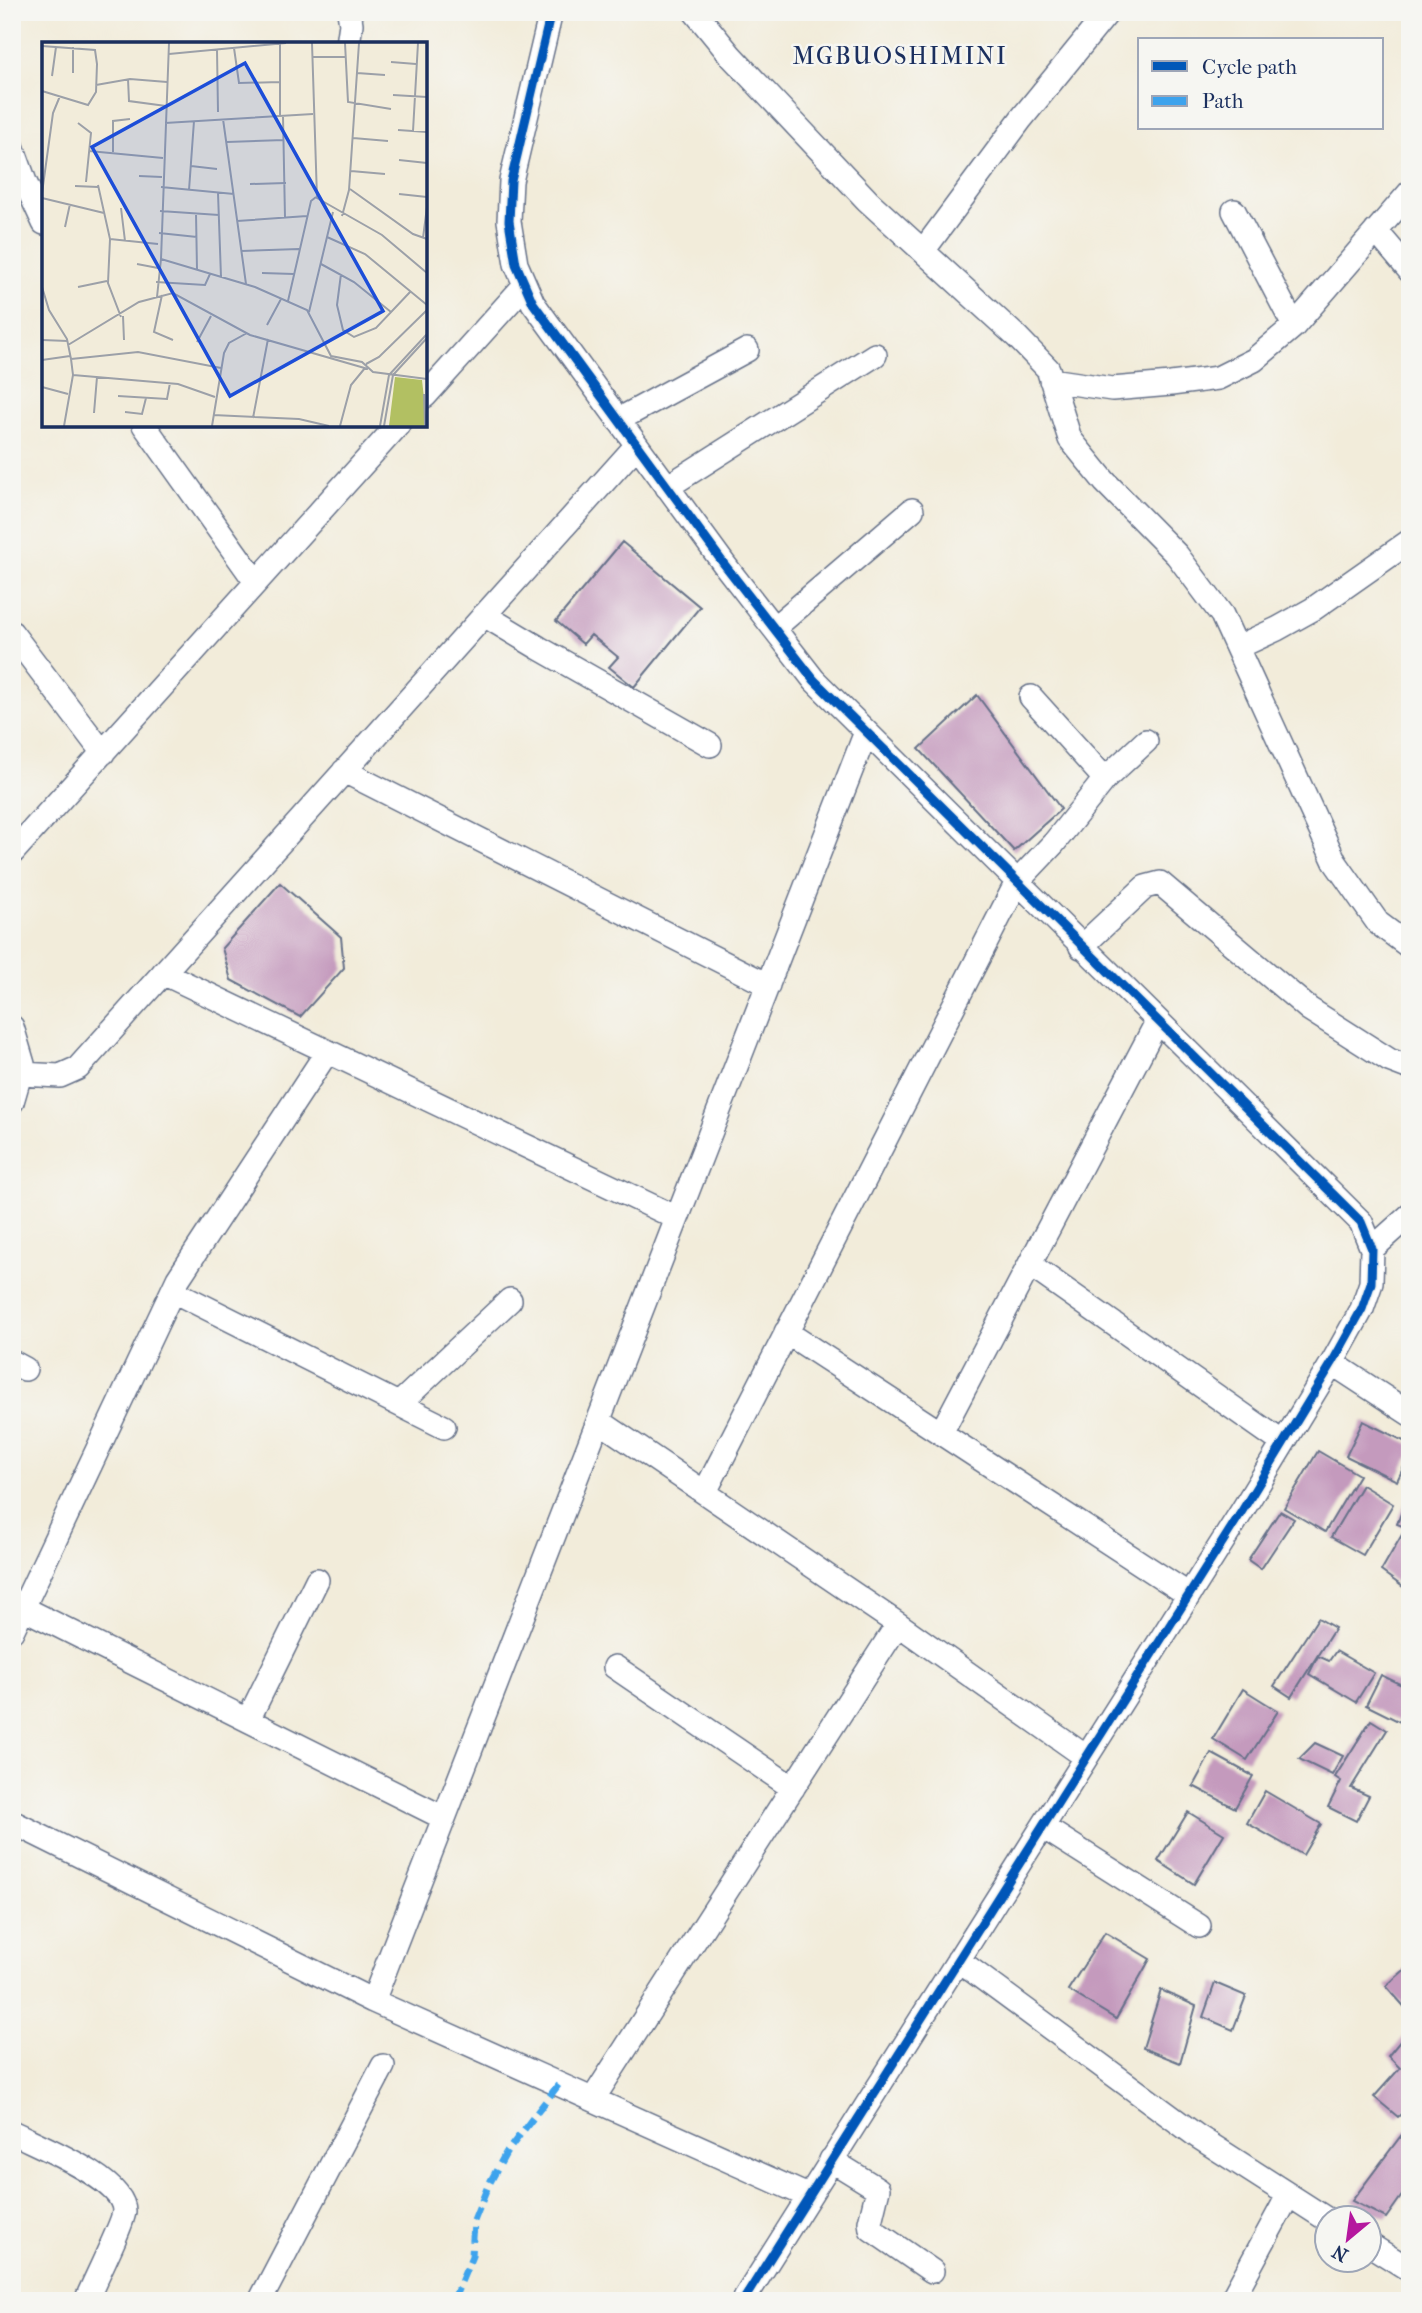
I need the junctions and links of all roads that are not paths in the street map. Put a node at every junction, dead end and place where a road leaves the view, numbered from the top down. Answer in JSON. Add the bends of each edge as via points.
{"nodes":[{"id":1,"x":349,"y":12,"type":"edge"},
{"id":2,"x":551,"y":12,"type":"edge"},
{"id":3,"x":695,"y":12,"type":"edge"},
{"id":4,"x":1108,"y":12,"type":"edge"},
{"id":5,"x":348,"y":42,"type":"edge"},
{"id":6,"x":12,"y":146,"type":"edge"},
{"id":7,"x":1410,"y":192,"type":"edge"},
{"id":8,"x":1234,"y":211,"type":"dead end"},
{"id":9,"x":42,"y":219,"type":"edge"},
{"id":10,"x":1376,"y":231,"type":"junction"},
{"id":11,"x":923,"y":251,"type":"junction"},
{"id":12,"x":1410,"y":271,"type":"edge"},
{"id":13,"x":525,"y":285,"type":"junction"},
{"id":14,"x":1294,"y":326,"type":"junction"},
{"id":15,"x":747,"y":349,"type":"dead end"},
{"id":16,"x":876,"y":355,"type":"dead end"},
{"id":17,"x":1051,"y":380,"type":"junction"},
{"id":18,"x":427,"y":394,"type":"edge"},
{"id":19,"x":618,"y":420,"type":"junction"},
{"id":20,"x":147,"y":427,"type":"edge"},
{"id":21,"x":396,"y":427,"type":"edge"},
{"id":22,"x":637,"y":444,"type":"junction"},
{"id":23,"x":667,"y":487,"type":"junction"},
{"id":24,"x":912,"y":510,"type":"dead end"},
{"id":25,"x":1410,"y":541,"type":"edge"},
{"id":26,"x":256,"y":582,"type":"junction"},
{"id":27,"x":484,"y":615,"type":"junction"},
{"id":28,"x":774,"y":628,"type":"junction"},
{"id":29,"x":12,"y":633,"type":"edge"},
{"id":30,"x":1238,"y":647,"type":"junction"},
{"id":31,"x":1031,"y":697,"type":"dead end"},
{"id":32,"x":866,"y":732,"type":"junction"},
{"id":33,"x":1146,"y":741,"type":"dead end"},
{"id":34,"x":710,"y":745,"type":"dead end"},
{"id":35,"x":103,"y":752,"type":"junction"},
{"id":36,"x":344,"y":771,"type":"junction"},
{"id":37,"x":1105,"y":779,"type":"junction"},
{"id":38,"x":12,"y":853,"type":"edge"},
{"id":39,"x":1017,"y":882,"type":"junction"},
{"id":40,"x":1081,"y":947,"type":"junction"},
{"id":41,"x":1410,"y":947,"type":"edge"},
{"id":42,"x":163,"y":973,"type":"junction"},
{"id":43,"x":768,"y":985,"type":"junction"},
{"id":44,"x":1157,"y":1022,"type":"junction"},
{"id":45,"x":12,"y":1027,"type":"edge"},
{"id":46,"x":327,"y":1052,"type":"junction"},
{"id":47,"x":1410,"y":1068,"type":"edge"},
{"id":48,"x":20,"y":1074,"type":"junction"},
{"id":49,"x":12,"y":1102,"type":"edge"},
{"id":50,"x":1410,"y":1215,"type":"edge"},
{"id":51,"x":677,"y":1219,"type":"junction"},
{"id":52,"x":1372,"y":1249,"type":"junction"},
{"id":53,"x":1030,"y":1265,"type":"junction"},
{"id":54,"x":173,"y":1291,"type":"junction"},
{"id":55,"x":510,"y":1300,"type":"dead end"},
{"id":56,"x":786,"y":1332,"type":"junction"},
{"id":57,"x":1332,"y":1363,"type":"junction"},
{"id":58,"x":399,"y":1404,"type":"junction"},
{"id":59,"x":1410,"y":1414,"type":"edge"},
{"id":60,"x":599,"y":1421,"type":"junction"},
{"id":61,"x":444,"y":1427,"type":"dead end"},
{"id":62,"x":941,"y":1433,"type":"junction"},
{"id":63,"x":1283,"y":1443,"type":"junction"},
{"id":64,"x":705,"y":1492,"type":"junction"},
{"id":65,"x":317,"y":1580,"type":"dead end"},
{"id":66,"x":1189,"y":1595,"type":"junction"},
{"id":67,"x":23,"y":1608,"type":"junction"},
{"id":68,"x":898,"y":1624,"type":"junction"},
{"id":69,"x":12,"y":1631,"type":"edge"},
{"id":70,"x":615,"y":1667,"type":"dead end"},
{"id":71,"x":248,"y":1720,"type":"junction"},
{"id":72,"x":1086,"y":1757,"type":"junction"},
{"id":73,"x":793,"y":1788,"type":"junction"},
{"id":74,"x":444,"y":1818,"type":"junction"},
{"id":75,"x":12,"y":1822,"type":"edge"},
{"id":76,"x":1043,"y":1827,"type":"junction"},
{"id":77,"x":1199,"y":1926,"type":"dead end"},
{"id":78,"x":958,"y":1961,"type":"junction"},
{"id":79,"x":373,"y":2001,"type":"junction"},
{"id":80,"x":383,"y":2066,"type":"dead end"},
{"id":81,"x":593,"y":2099,"type":"junction"},
{"id":82,"x":12,"y":2133,"type":"edge"},
{"id":83,"x":831,"y":2160,"type":"junction"},
{"id":84,"x":808,"y":2196,"type":"junction"},
{"id":85,"x":1288,"y":2196,"type":"junction"},
{"id":86,"x":1314,"y":2212,"type":"edge"},
{"id":87,"x":1384,"y":2254,"type":"edge"},
{"id":88,"x":1410,"y":2270,"type":"edge"},
{"id":89,"x":932,"y":2271,"type":"dead end"},
{"id":90,"x":86,"y":2301,"type":"edge"},
{"id":91,"x":260,"y":2301,"type":"edge"},
{"id":92,"x":743,"y":2301,"type":"edge"},
{"id":93,"x":1231,"y":2301,"type":"edge"}],
"edges":[{"from":1,"to":5,"type":"street"},
{"from":2,"to":13,"type":"street","via":[[511,181],[509,221],[516,264]]},
{"from":3,"to":11,"type":"street","via":[[867,201]]},
{"from":4,"to":11,"type":"street"},
{"from":6,"to":9,"type":"street"},
{"from":7,"to":10,"type":"street"},
{"from":8,"to":14,"type":"street"},
{"from":10,"to":12,"type":"street"},
{"from":10,"to":14,"type":"street"},
{"from":11,"to":17,"type":"street","via":[[1035,354]]},
{"from":13,"to":18,"type":"street"},
{"from":13,"to":19,"type":"street","via":[[533,303]]},
{"from":14,"to":17,"type":"street","via":[[1254,360],[1218,378],[1112,389]]},
{"from":15,"to":19,"type":"street"},
{"from":16,"to":23,"type":"street"},
{"from":17,"to":30,"type":"street","via":[[1070,439],[1177,555],[1223,615]]},
{"from":19,"to":22,"type":"street"},
{"from":20,"to":26,"type":"street"},
{"from":21,"to":26,"type":"street"},
{"from":22,"to":23,"type":"street"},
{"from":22,"to":27,"type":"street"},
{"from":23,"to":28,"type":"street"},
{"from":24,"to":28,"type":"street"},
{"from":25,"to":30,"type":"street","via":[[1313,609]]},
{"from":26,"to":35,"type":"street"},
{"from":27,"to":34,"type":"street"},
{"from":27,"to":36,"type":"street"},
{"from":28,"to":32,"type":"street","via":[[814,680]]},
{"from":29,"to":35,"type":"street"},
{"from":30,"to":41,"type":"street","via":[[1335,862],[1378,923]]},
{"from":31,"to":37,"type":"street"},
{"from":32,"to":39,"type":"street"},
{"from":32,"to":43,"type":"street"},
{"from":33,"to":37,"type":"street"},
{"from":35,"to":38,"type":"street"},
{"from":36,"to":42,"type":"street"},
{"from":36,"to":43,"type":"street"},
{"from":37,"to":39,"type":"street"},
{"from":39,"to":40,"type":"street"},
{"from":39,"to":56,"type":"street"},
{"from":40,"to":44,"type":"street"},
{"from":40,"to":47,"type":"street","via":[[1145,887],[1160,883],[1308,1009],[1389,1060]]},
{"from":42,"to":46,"type":"street"},
{"from":42,"to":48,"type":"street","via":[[78,1068],[60,1076]]},
{"from":43,"to":51,"type":"street"},
{"from":44,"to":52,"type":"street","via":[[1361,1222]]},
{"from":44,"to":53,"type":"street"},
{"from":45,"to":48,"type":"street","via":[[23,1064]]},
{"from":46,"to":51,"type":"street"},
{"from":46,"to":54,"type":"street"},
{"from":48,"to":49,"type":"street"},
{"from":50,"to":52,"type":"street"},
{"from":51,"to":60,"type":"street"},
{"from":52,"to":57,"type":"street","via":[[1371,1283],[1362,1309]]},
{"from":53,"to":62,"type":"street"},
{"from":53,"to":63,"type":"street"},
{"from":54,"to":58,"type":"street"},
{"from":54,"to":67,"type":"street"},
{"from":55,"to":58,"type":"street"},
{"from":56,"to":62,"type":"street"},
{"from":56,"to":64,"type":"street"},
{"from":57,"to":59,"type":"street"},
{"from":57,"to":63,"type":"street"},
{"from":58,"to":61,"type":"street"},
{"from":60,"to":64,"type":"street"},
{"from":60,"to":74,"type":"street"},
{"from":62,"to":66,"type":"street"},
{"from":63,"to":66,"type":"street"},
{"from":64,"to":68,"type":"street"},
{"from":65,"to":71,"type":"street"},
{"from":66,"to":72,"type":"street"},
{"from":67,"to":69,"type":"street"},
{"from":67,"to":71,"type":"street"},
{"from":68,"to":72,"type":"street"},
{"from":68,"to":73,"type":"street"},
{"from":70,"to":73,"type":"street"},
{"from":71,"to":74,"type":"street"},
{"from":72,"to":76,"type":"street"},
{"from":73,"to":81,"type":"street"},
{"from":74,"to":79,"type":"street"},
{"from":75,"to":79,"type":"street"},
{"from":76,"to":77,"type":"street"},
{"from":76,"to":78,"type":"street"},
{"from":78,"to":83,"type":"street"},
{"from":78,"to":85,"type":"street","via":[[1197,2136]]},
{"from":79,"to":81,"type":"street"},
{"from":80,"to":91,"type":"street"},
{"from":81,"to":84,"type":"street"},
{"from":82,"to":90,"type":"street","via":[[103,2179],[121,2196],[124,2213]]},
{"from":83,"to":84,"type":"street"},
{"from":83,"to":89,"type":"street","via":[[878,2189],[871,2229]]},
{"from":84,"to":92,"type":"street"},
{"from":85,"to":86,"type":"street"},
{"from":85,"to":93,"type":"street"},
{"from":87,"to":88,"type":"street"}]}
